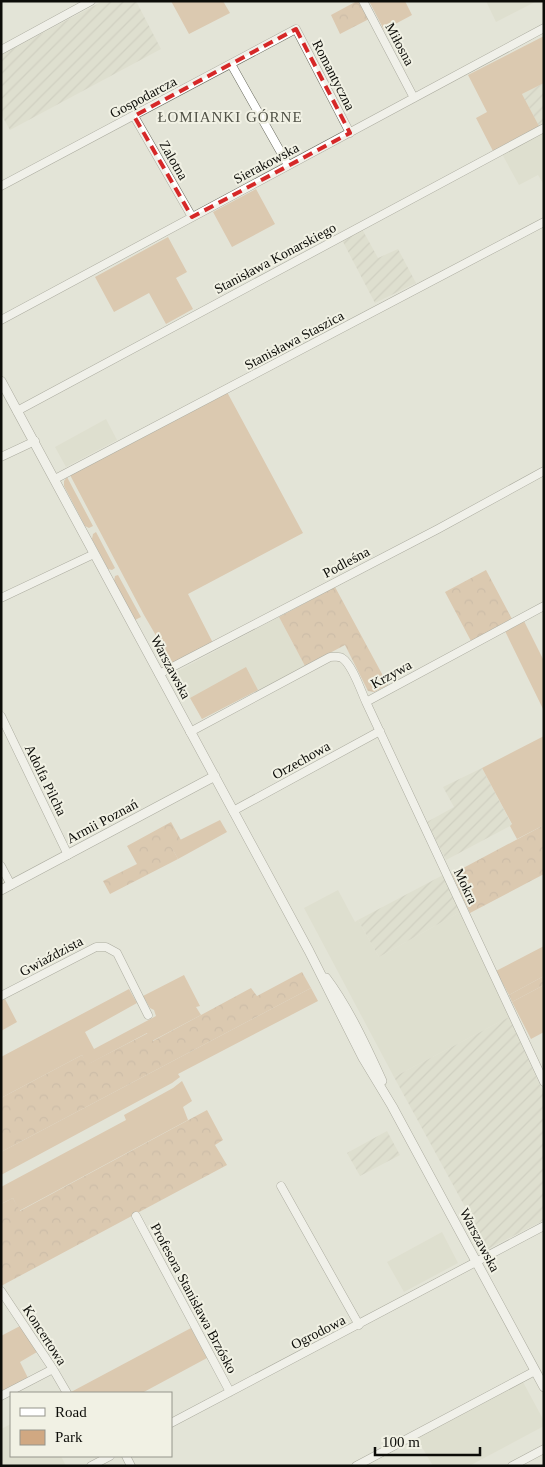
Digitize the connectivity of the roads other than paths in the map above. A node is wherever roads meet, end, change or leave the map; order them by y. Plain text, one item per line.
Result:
1 (91, 1) edge
2 (363, 1) edge
3 (544, 28) edge
4 (296, 29) joint
5 (1, 50) edge
6 (231, 64) junction
7 (414, 98) junction
8 (134, 116) junction
9 (544, 128) edge
10 (350, 132) junction
11 (288, 165) junction
12 (1, 186) edge
13 (192, 216) junction
14 (544, 222) edge
15 (1, 320) edge
16 (1, 381) edge
17 (17, 411) junction
18 (35, 441) junction
19 (1, 457) edge
20 (544, 471) edge
21 (55, 479) junction
22 (94, 554) junction
23 (1, 598) edge
24 (544, 606) edge
25 (159, 674) junction
26 (366, 702) junction
27 (1, 716) edge
28 (380, 730) junction
29 (190, 732) junction
30 (215, 776) junction
31 (233, 811) junction
32 (68, 855) junction
33 (1, 866) edge
34 (11, 885) junction
35 (1, 890) edge
36 (1, 996) edge
37 (148, 1015) dead end
38 (544, 1082) edge
39 (281, 1186) dead end
40 (136, 1216) dead end
41 (544, 1226) edge
42 (476, 1262) junction
43 (1, 1291) edge
44 (358, 1325) junction
45 (53, 1369) junction
46 (535, 1371) junction
47 (544, 1387) edge
48 (66, 1392) edge
49 (230, 1392) junction
50 (1, 1396) edge
51 (172, 1422) edge
52 (544, 1449) edge
53 (105, 1457) edge
54 (91, 1466) edge
55 (356, 1466) edge
56 (512, 1466) edge

1 - 5 street
2 - 7 street, Miłosna
3 - 7 street, Sierakowska
4 - 6 street, Gospodarcza
4 - 10 street, Romantyczna
6 - 8 street, Gospodarcza
6 - 11 street
7 - 10 street, Sierakowska
8 - 12 street, Gospodarcza
8 - 13 street, Zalotna
9 - 17 street, Stanisława Konarskiego
10 - 11 street, Sierakowska
11 - 13 street, Sierakowska
13 - 15 street, Sierakowska
14 - 21 street, Stanisława Staszica
16 - 17 street, Warszawska
17 - 18 street, Warszawska
18 - 19 street
18 - 21 street, Warszawska
20 - 25 street, Podleśna
21 - 22 street, Warszawska
22 - 23 street
22 - 25 street, Warszawska
24 - 26 street, Krzywa
25 - 29 street, Warszawska
26 - 28 street, Mokra
26 - 29 street, Krzywa
27 - 32 street, Adolfa Pilcha
28 - 31 street, Orzechowa
28 - 38 street, Mokra
29 - 30 street, Warszawska
30 - 31 street, Warszawska
30 - 32 street, Armii Poznań
31 - 42 street, Warszawska
32 - 34 street, Armii Poznań
33 - 34 street
34 - 35 street, Armii Poznań
36 - 37 street, Gwiaździsta
39 - 44 street
40 - 49 street, Profesora Stanisława Brzósko
41 - 42 street
42 - 44 street, Ogrodowa
42 - 46 street, Warszawska
43 - 45 street, Koncertowa
44 - 49 street, Ogrodowa
45 - 48 street, Koncertowa
45 - 50 street
46 - 47 street, Warszawska
46 - 55 street
49 - 51 street, Ogrodowa
52 - 56 street
53 - 54 street

